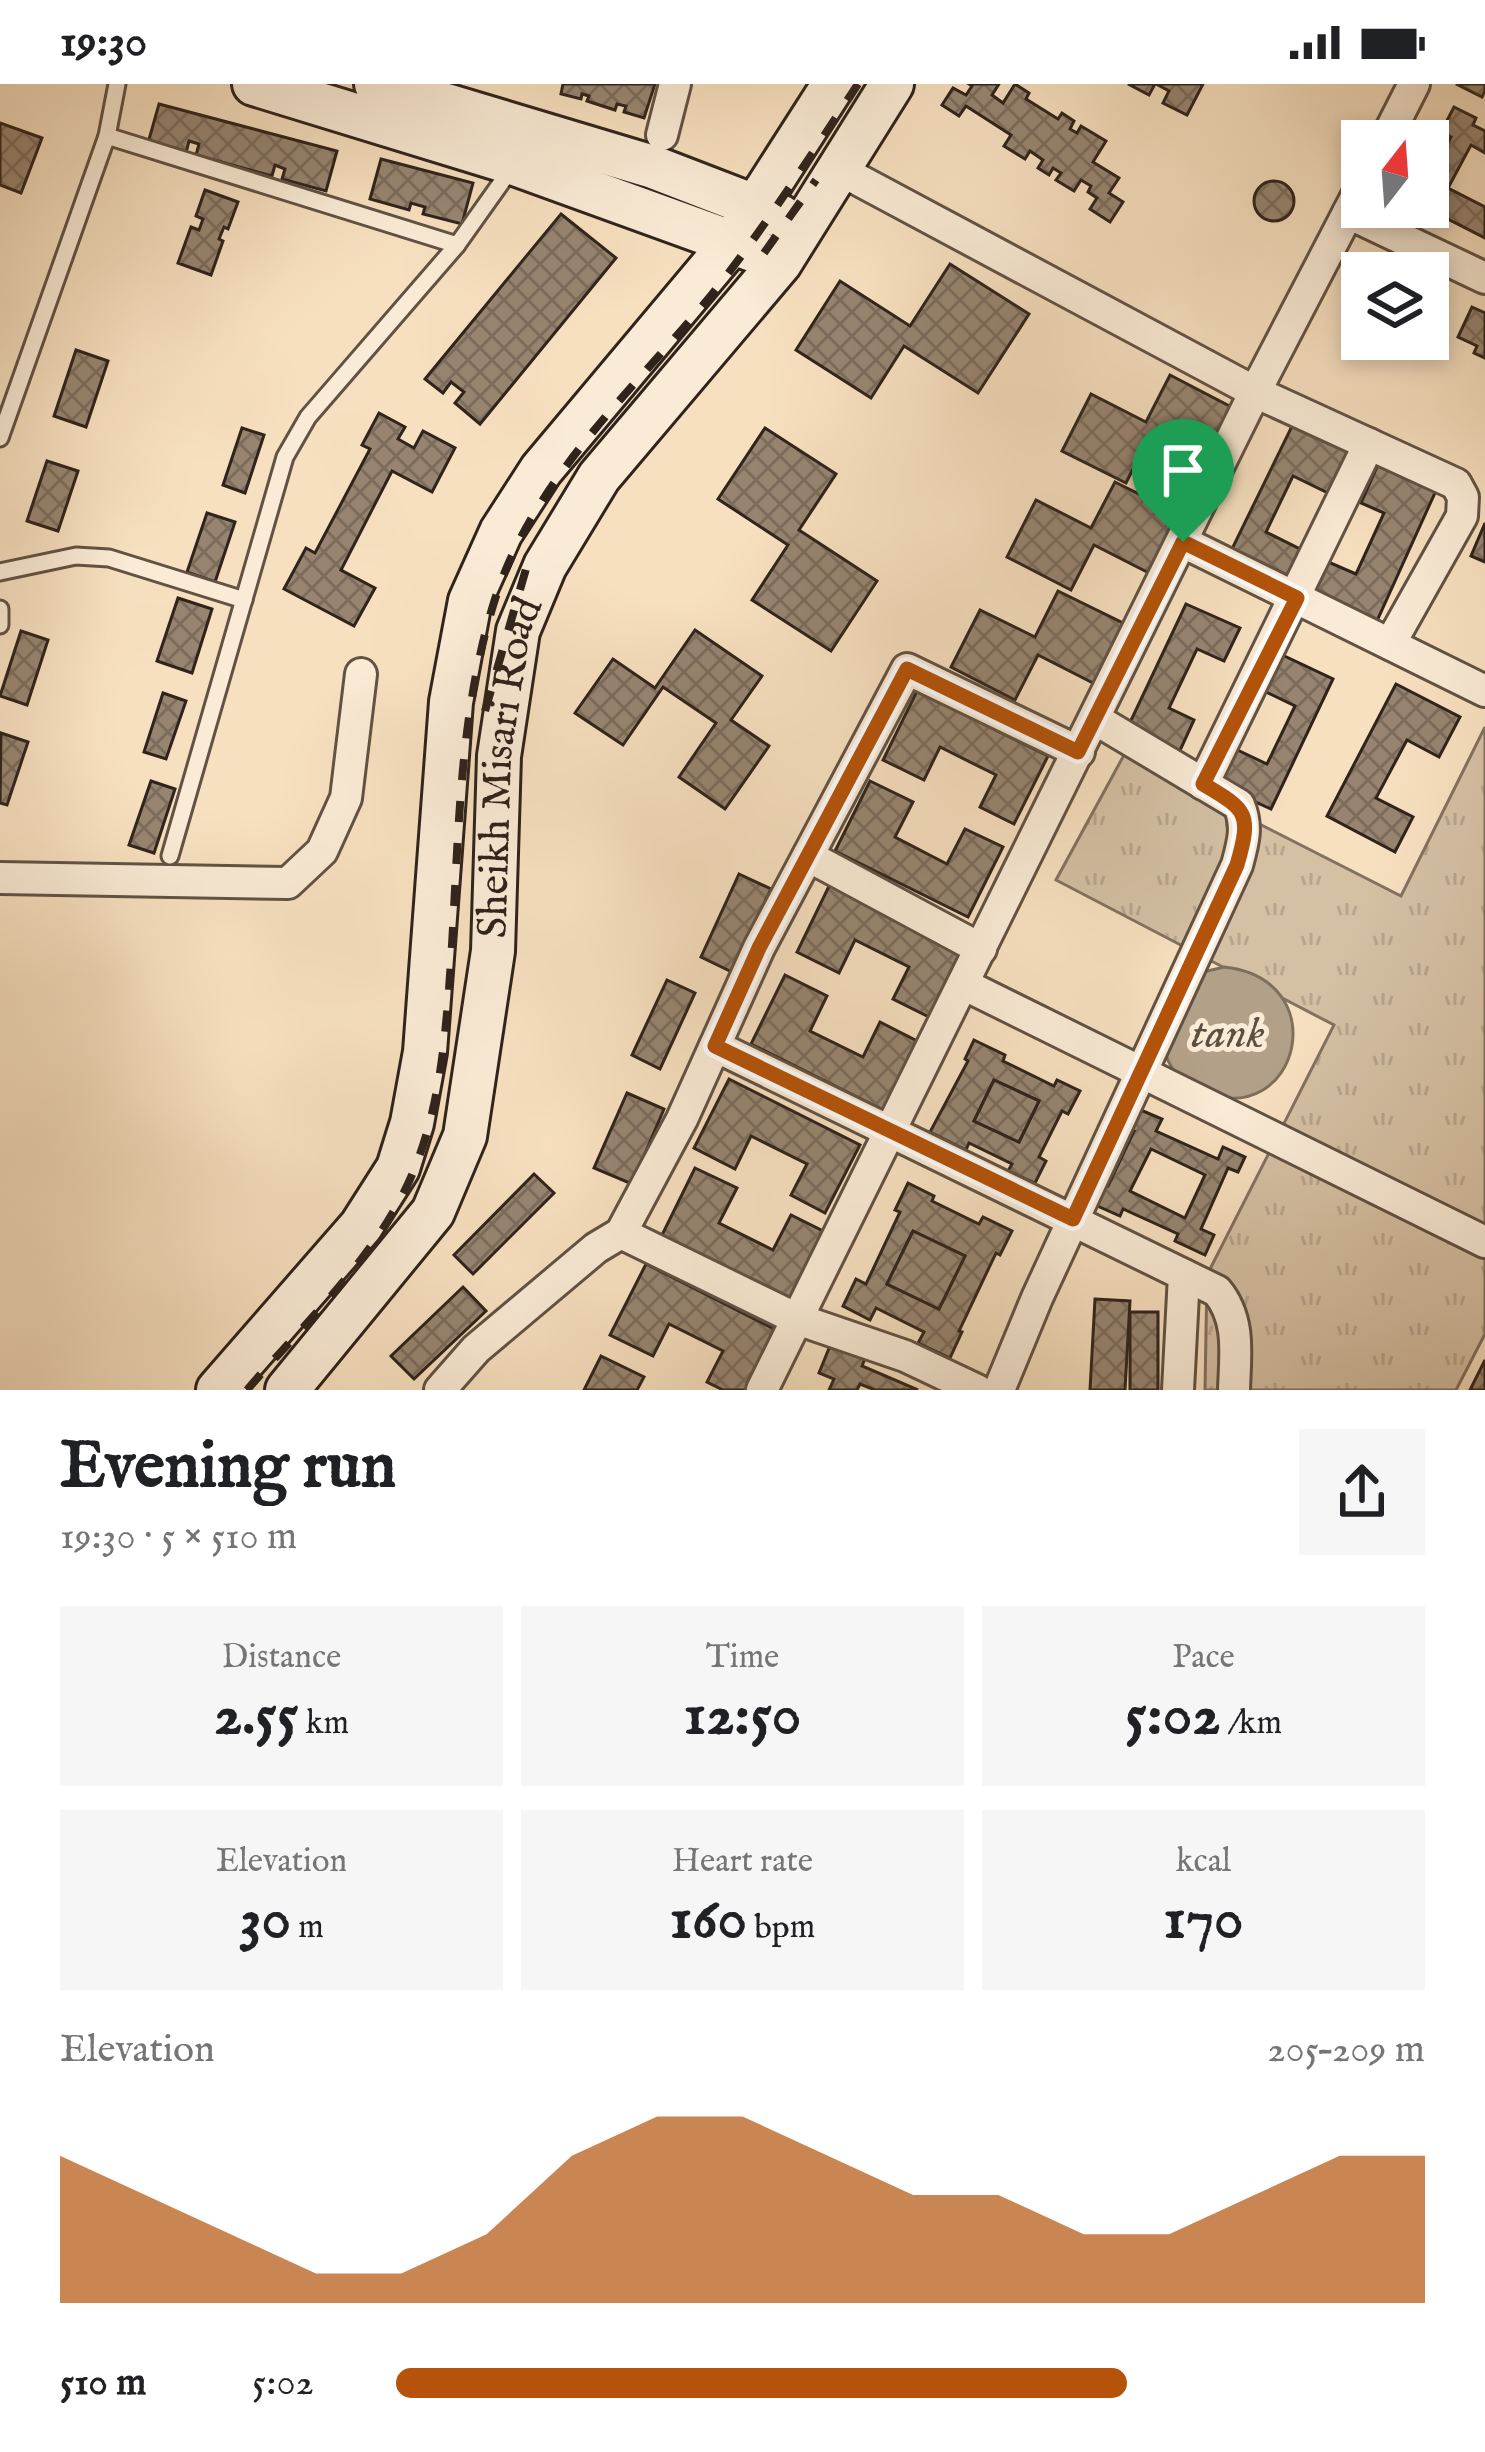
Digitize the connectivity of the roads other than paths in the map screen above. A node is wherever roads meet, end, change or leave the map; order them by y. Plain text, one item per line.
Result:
1 (117, 84) edge
2 (254, 84) edge
3 (675, 84) edge
4 (834, 84) edge
5 (892, 84) edge
6 (1414, 84) edge
7 (361, 93) edge
8 (1396, 120) edge
9 (662, 135) dead end
10 (107, 136) junction
11 (515, 164) junction
12 (840, 170) junction
13 (755, 203) junction
14 (803, 227) junction
15 (1341, 227) edge
16 (1402, 228) edge
17 (734, 240) junction
18 (457, 244) junction
19 (780, 263) junction
20 (1485, 278) edge
21 (1255, 392) junction
22 (0, 438) edge
23 (1369, 444) junction
24 (1183, 542) junction
25 (0, 572) edge
26 (1297, 598) junction
27 (244, 599) junction
28 (0, 608) edge
29 (0, 625) edge
30 (1390, 644) junction
31 (361, 674) dead end
32 (1485, 691) edge
33 (1095, 718) junction
34 (1078, 752) junction
35 (1203, 784) junction
36 (170, 856) dead end
37 (808, 856) junction
38 (0, 878) edge
39 (981, 949) junction
40 (963, 984) junction
41 (715, 1046) junction
42 (1141, 1072) junction
43 (890, 1132) junction
44 (1073, 1219) junction
45 (621, 1233) junction
46 (1485, 1242) edge
47 (1184, 1275) junction
48 (797, 1319) junction
49 (218, 1390) edge
50 (287, 1390) edge
51 (440, 1390) edge
52 (762, 1390) edge
53 (977, 1390) edge
54 (999, 1390) edge
55 (1178, 1390) edge
56 (1234, 1390) edge

1 - 10 lane
2 - 7 main road
3 - 9 street
4 - 13 main road
5 - 12 main road, Sheikh Misari Road
6 - 8 street
7 - 11 main road
7 - 13 main road
10 - 18 lane
10 - 22 lane
11 - 17 main road
11 - 18 lane
12 - 14 main road, Sheikh Misari Road
12 - 21 street
13 - 14 main road
13 - 17 main road
14 - 19 main road, Sheikh Misari Road
15 - 21 street
16 - 20 street
17 - 19 main road
17 - 49 main road
18 - 27 lane
19 - 50 main road, Sheikh Misari Road
21 - 23 street
21 - 24 street
23 - 26 street
23 - 30 street
24 - 26 street
24 - 33 street
25 - 27 lane
26 - 30 street
26 - 35 street
27 - 36 lane
28 - 29 lane
30 - 32 street
31 - 38 street
33 - 34 street
33 - 35 street
34 - 37 street
34 - 39 street
35 - 42 street
37 - 39 street
37 - 41 street
39 - 40 street
40 - 42 street
40 - 43 street
41 - 43 street
41 - 45 street
42 - 44 street
42 - 46 street
43 - 44 street
43 - 48 street
44 - 47 street
44 - 54 street
45 - 48 street
45 - 51 street
47 - 55 street
47 - 56 street
48 - 52 street
48 - 53 street

